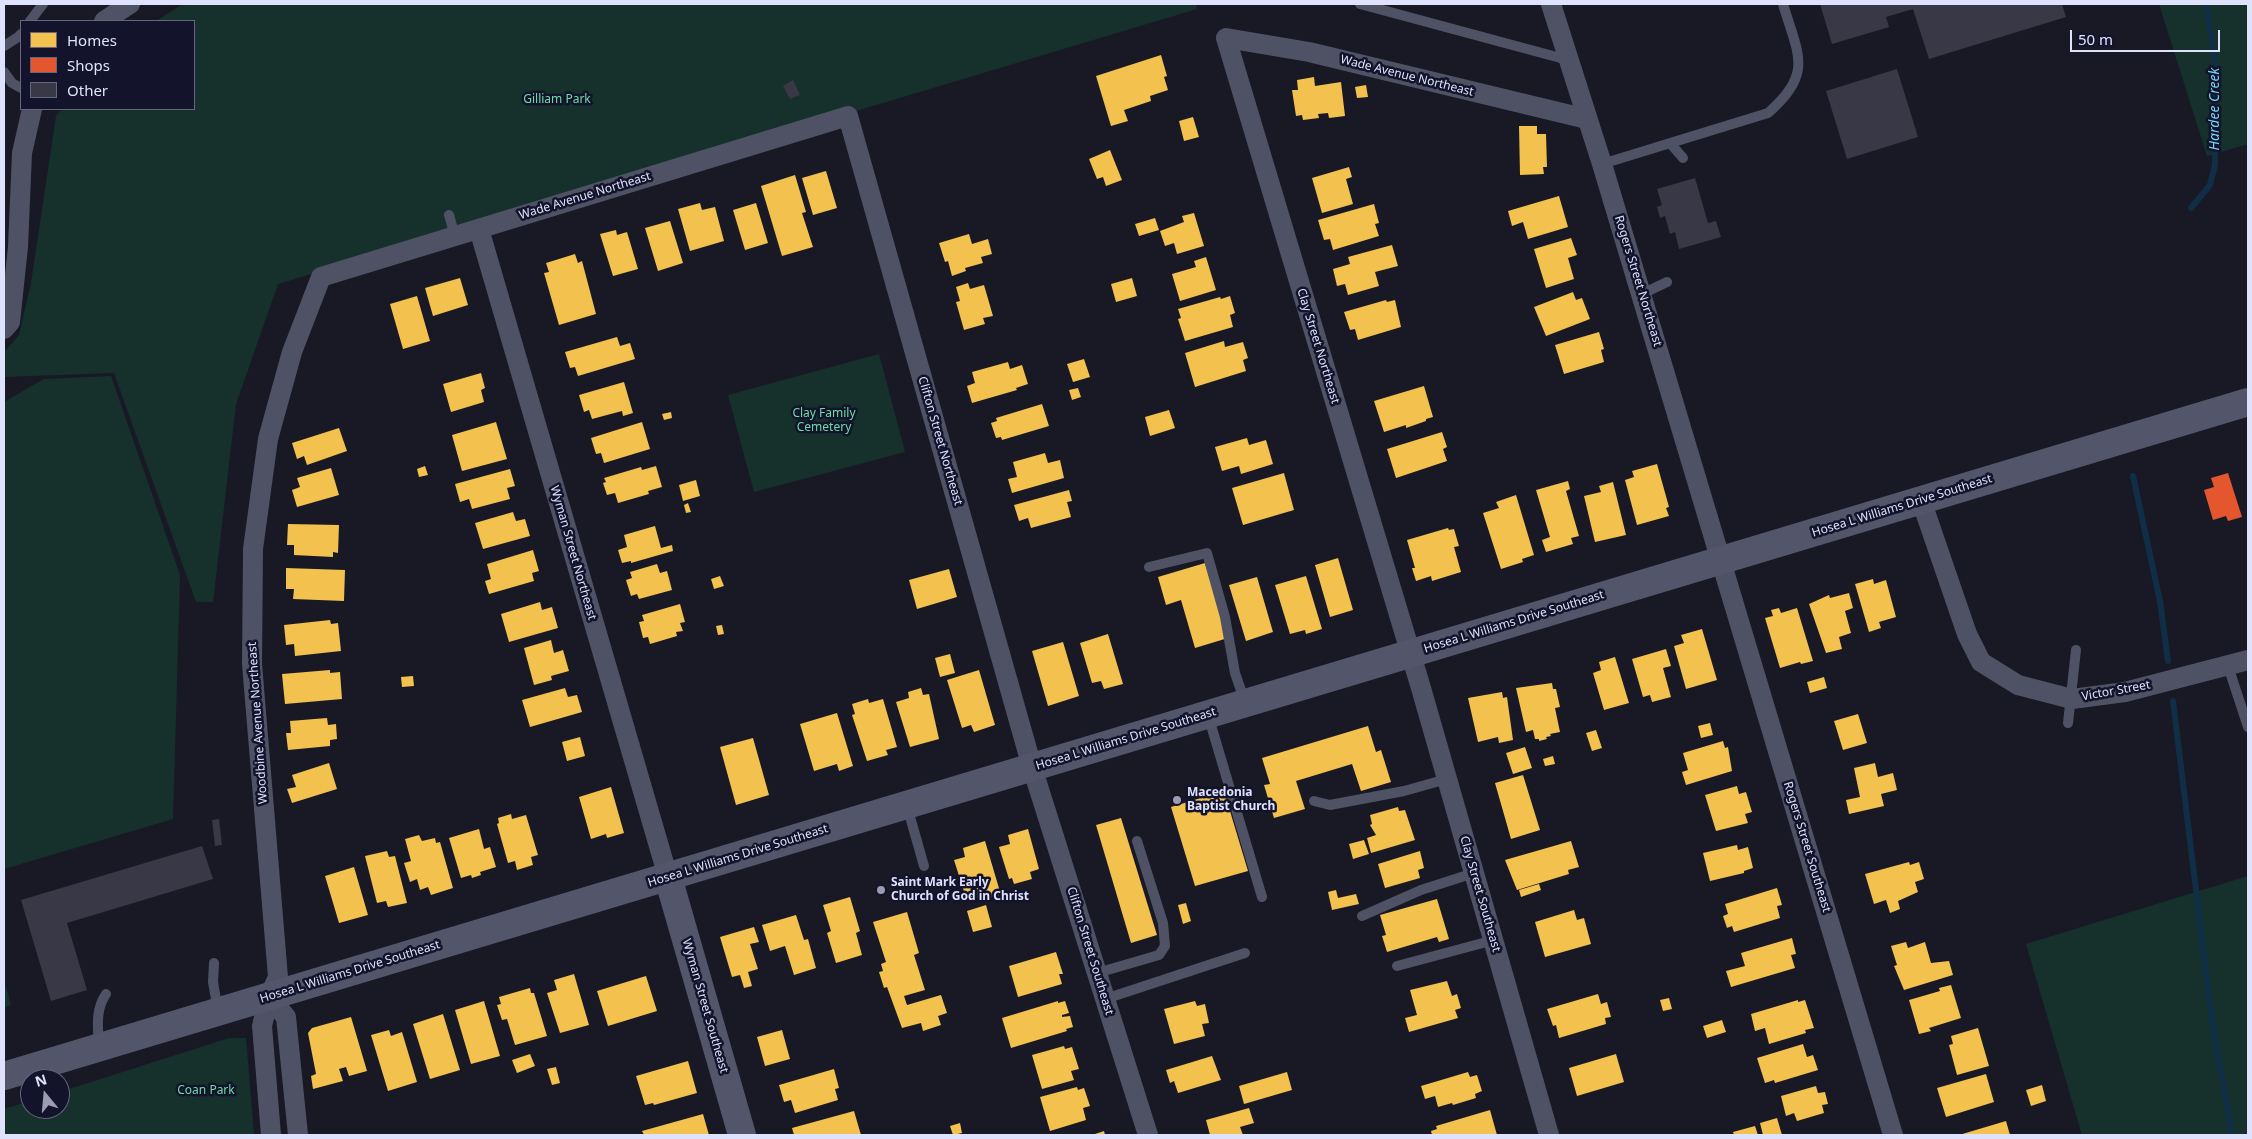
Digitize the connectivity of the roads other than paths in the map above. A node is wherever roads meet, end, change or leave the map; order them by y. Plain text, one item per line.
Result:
1 (43, 4) edge
2 (1360, 4) edge
3 (1551, 4) edge
4 (1783, 4) edge
5 (123, 6) edge
6 (31, 20) edge
7 (105, 20) edge
8 (20, 35) edge
9 (1226, 38) joint
10 (4, 46) edge
11 (1568, 60) junction
12 (4, 72) edge
13 (20, 87) edge
14 (32, 110) edge
15 (848, 116) joint
16 (1587, 119) junction
17 (1670, 143) junction
18 (1683, 158) dead end
19 (1602, 164) junction
20 (449, 215) dead end
21 (479, 229) junction
22 (455, 236) junction
23 (321, 277) joint
24 (1666, 282) dead end
25 (1642, 294) junction
26 (7, 325) edge
27 (2248, 402) edge
28 (1921, 500) junction
29 (1722, 560) junction
30 (1149, 567) dead end
31 (2076, 650) dead end
32 (1410, 654) junction
33 (2248, 660) edge
34 (2228, 666) junction
35 (2072, 698) junction
36 (1245, 703) junction
37 (1207, 714) junction
38 (2068, 723) dead end
39 (2248, 727) edge
40 (1032, 767) junction
41 (1447, 779) junction
42 (1314, 800) dead end
43 (906, 805) junction
44 (1137, 841) dead end
45 (924, 866) dead end
46 (1474, 873) junction
47 (668, 877) junction
48 (1262, 897) dead end
49 (1362, 916) dead end
50 (1494, 940) junction
51 (1245, 953) dead end
52 (214, 963) dead end
53 (1397, 966) dead end
54 (1097, 973) junction
55 (106, 994) dead end
56 (269, 997) junction
57 (1105, 998) junction
58 (218, 1012) junction
59 (100, 1048) junction
60 (4, 1076) edge
61 (271, 1135) edge
62 (298, 1135) edge
63 (742, 1135) edge
64 (1148, 1135) edge
65 (1549, 1135) edge
66 (1893, 1135) edge

1 - 6 lane
2 - 11 lane
3 - 11 street, Rogers Street Northeast
4 - 17 lane
5 - 7 street
8 - 10 lane
9 - 16 street, Wade Avenue Northeast
9 - 32 street, Clay Street Northeast
11 - 16 street, Rogers Street Northeast
12 - 13 lane
14 - 26 street
15 - 21 street, Wade Avenue Northeast
15 - 40 street, Clifton Street Northeast
16 - 19 street, Rogers Street Northeast
17 - 18 lane
17 - 19 lane
19 - 25 street, Rogers Street Northeast
20 - 22 lane
21 - 22 street, Wade Avenue Northeast
21 - 47 street, Wyman Street Northeast
22 - 23 street, Wade Avenue Northeast
23 - 56 street, Woodbine Avenue Northeast
24 - 25 lane
25 - 29 street, Rogers Street Northeast
27 - 28 street, Hosea L Williams Drive Southeast
28 - 29 street, Hosea L Williams Drive Southeast
28 - 35 street, Victor Street
29 - 32 street, Hosea L Williams Drive Southeast
29 - 66 street, Rogers Street Southeast
30 - 36 lane
31 - 35 lane
32 - 36 street, Hosea L Williams Drive Southeast
32 - 41 street, Clay Street Southeast
33 - 34 street, Victor Street
34 - 35 street, Victor Street
34 - 39 lane
35 - 38 lane
36 - 37 street, Hosea L Williams Drive Southeast
37 - 40 street, Hosea L Williams Drive Southeast
37 - 48 lane
40 - 43 street, Hosea L Williams Drive Southeast
40 - 54 street, Clifton Street Southeast
41 - 42 lane
41 - 46 street, Clay Street Southeast
43 - 45 lane
43 - 47 street, Hosea L Williams Drive Southeast
44 - 54 lane
46 - 49 lane
46 - 50 street, Clay Street Southeast
47 - 56 street, Hosea L Williams Drive Southeast
47 - 63 street, Wyman Street Southeast
50 - 53 lane
50 - 65 street, Clay Street Southeast
51 - 57 lane
52 - 58 lane
54 - 57 street, Clifton Street Southeast
55 - 59 lane
56 - 58 street, Hosea L Williams Drive Southeast
56 - 61 street, Woodbine Avenue Northeast
56 - 62 street
57 - 64 street, Clifton Street Southeast
58 - 59 street, Hosea L Williams Drive Southeast
59 - 60 street, Hosea L Williams Drive Southeast

